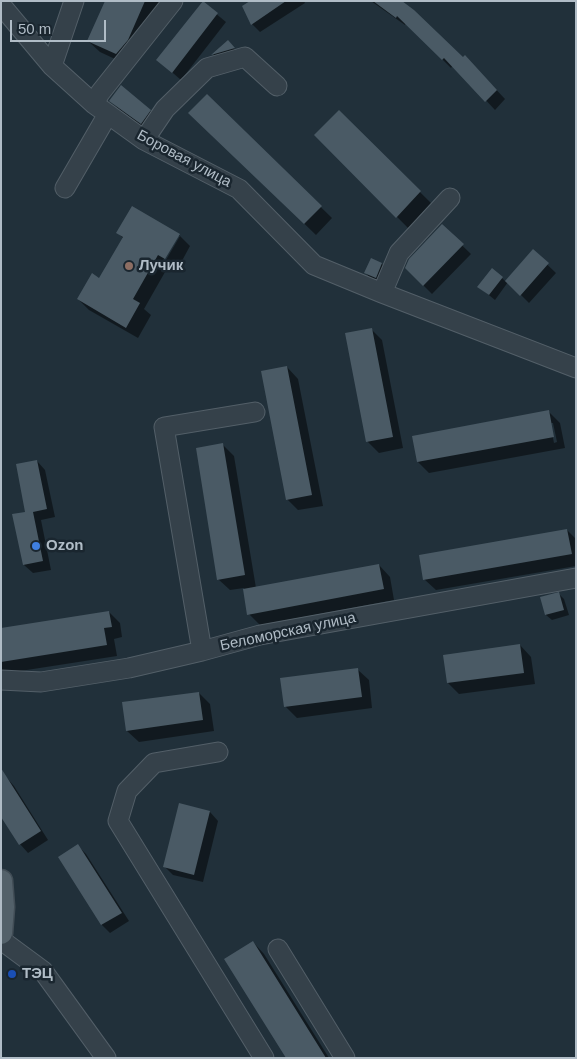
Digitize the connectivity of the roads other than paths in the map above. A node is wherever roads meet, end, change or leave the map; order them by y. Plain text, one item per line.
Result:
1 (74, 1) edge
2 (173, 1) edge
3 (1, 6) edge
4 (52, 66) junction
5 (277, 86) dead end
6 (101, 109) junction
7 (144, 140) junction
8 (65, 188) dead end
9 (450, 198) dead end
10 (382, 293) junction
11 (576, 368) edge
12 (255, 412) dead end
13 (576, 578) edge
14 (202, 651) junction
15 (1, 680) edge
16 (218, 752) dead end
17 (1, 881) edge
18 (1, 933) edge
19 (1, 940) edge
20 (278, 949) dead end
21 (106, 1058) edge
22 (264, 1058) edge
23 (345, 1058) edge

1 - 4 street
2 - 6 street
3 - 4 street, Боровая улица
4 - 6 street, Боровая улица
5 - 7 street
6 - 7 street, Боровая улица
6 - 8 street
7 - 10 street, Боровая улица
9 - 10 street
10 - 11 street, Боровая улица
12 - 14 street
13 - 14 street, Беломорская улица
14 - 15 street, Беломорская улица
16 - 22 street
17 - 18 main road
19 - 21 street
20 - 23 street

